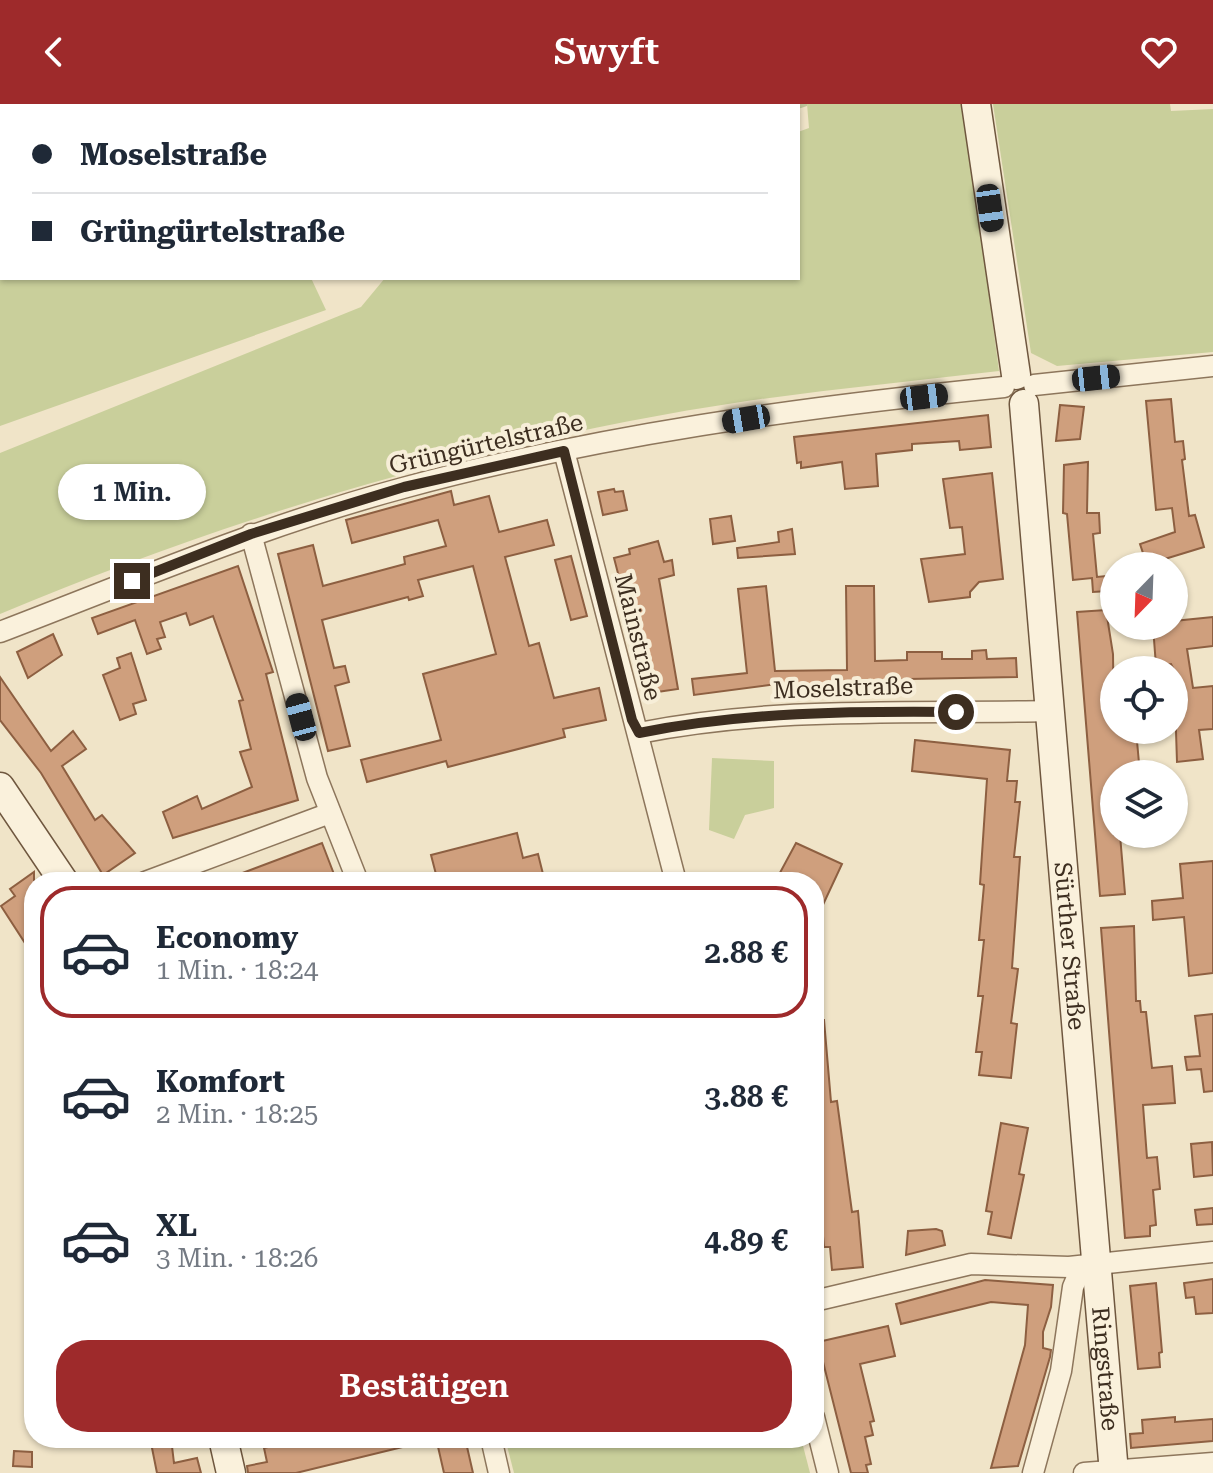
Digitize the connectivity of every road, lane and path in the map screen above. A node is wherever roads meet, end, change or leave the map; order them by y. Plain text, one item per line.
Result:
1 (976, 104) edge
2 (1213, 366) edge
3 (1019, 388) junction
4 (564, 451) junction
5 (251, 534) junction
6 (0, 632) edge
7 (1049, 711) junction
8 (639, 733) junction
9 (0, 787) edge
10 (330, 813) junction
11 (57, 872) edge
12 (172, 872) edge
13 (354, 872) edge
14 (674, 872) edge
15 (1213, 1252) edge
16 (1095, 1264) junction
17 (824, 1299) edge
18 (225, 1448) edge
19 (493, 1448) edge
20 (822, 1448) edge
21 (1213, 1463) edge
22 (1114, 1472) edge
23 (231, 1473) edge
24 (499, 1473) edge
25 (828, 1473) edge
26 (1033, 1473) edge
27 (1084, 1473) edge

1 - 3 street, Sürther Straße
2 - 3 street, Grüngürtelstraße
3 - 4 street, Grüngürtelstraße
3 - 7 street, Sürther Straße
4 - 5 street, Grüngürtelstraße
4 - 8 street, Mainstraße
5 - 6 street, Grüngürtelstraße
5 - 10 street
7 - 8 street, Moselstraße
7 - 16 street, Sürther Straße
8 - 14 street, Mainstraße
9 - 11 street
10 - 12 street
10 - 13 street
15 - 16 street
16 - 17 street
16 - 22 street, Ringstraße
16 - 26 street
18 - 23 street
19 - 24 street
20 - 25 street
21 - 22 street
22 - 27 street

